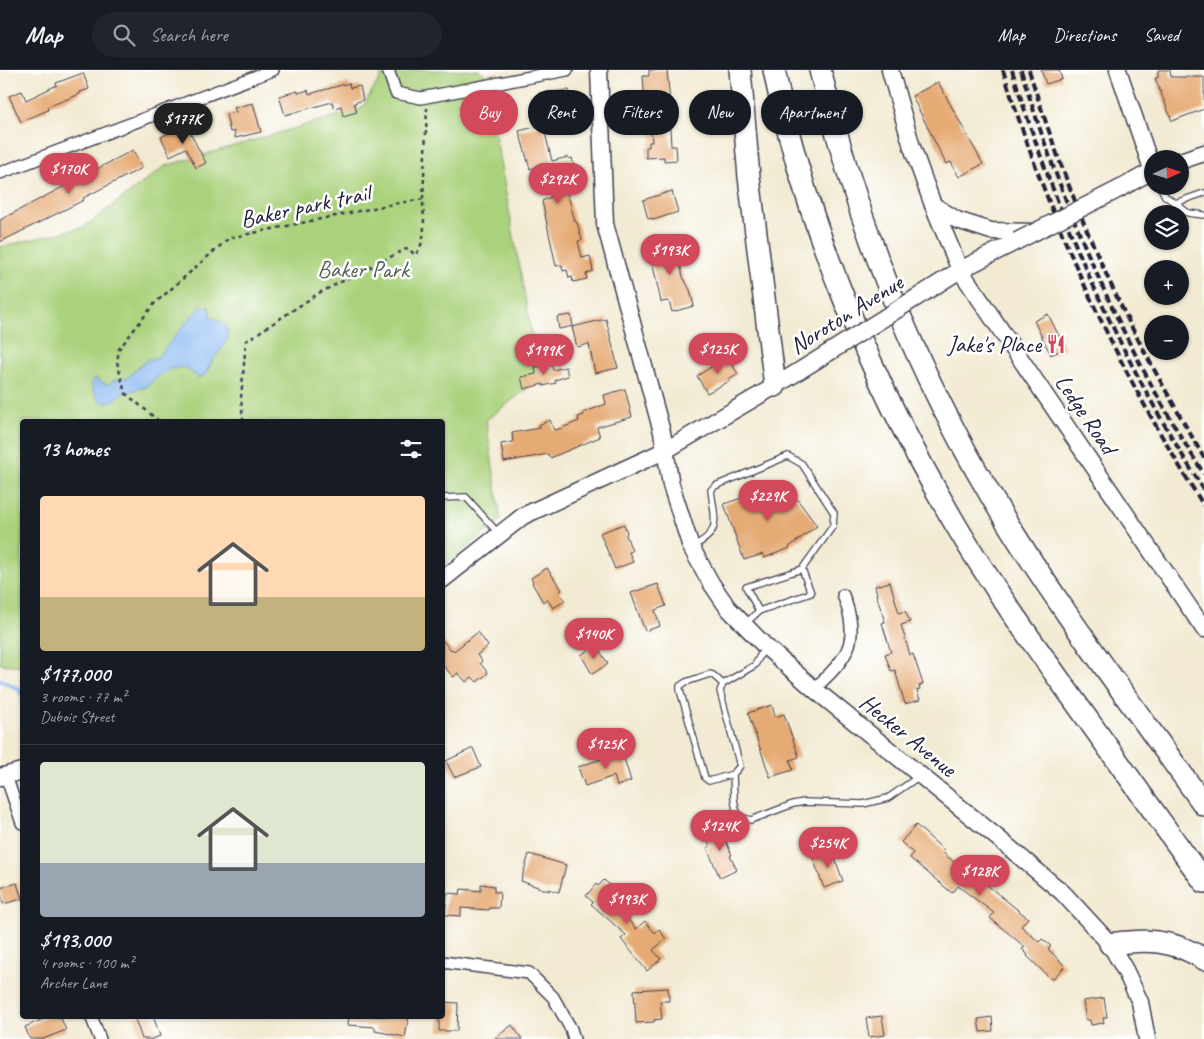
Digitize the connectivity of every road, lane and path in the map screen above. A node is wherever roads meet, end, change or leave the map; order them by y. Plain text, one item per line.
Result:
1 (272, 70) edge
2 (388, 70) edge
3 (567, 70) edge
4 (599, 70) edge
5 (740, 70) edge
6 (774, 70) edge
7 (820, 70) edge
8 (1118, 70) edge
9 (889, 72) edge
10 (427, 97) junction
11 (1145, 150) edge
12 (1204, 153) edge
13 (1189, 158) edge
14 (0, 173) edge
15 (1144, 175) edge
16 (1204, 193) edge
17 (1164, 195) edge
18 (423, 199) junction
19 (1175, 204) junction
20 (933, 206) junction
21 (1204, 215) edge
22 (1035, 232) junction
23 (960, 270) junction
24 (775, 386) junction
25 (157, 419) edge
26 (243, 419) edge
27 (666, 450) junction
28 (445, 498) edge
29 (499, 535) junction
30 (691, 547) junction
31 (802, 568) junction
32 (445, 578) edge
33 (843, 595) dead end
34 (759, 611) junction
35 (745, 624) junction
36 (1204, 629) edge
37 (765, 646) junction
38 (723, 684) junction
39 (814, 689) junction
40 (20, 772) edge
41 (733, 774) junction
42 (921, 775) junction
43 (3, 776) edge
44 (1204, 805) edge
45 (20, 818) edge
46 (1204, 882) edge
47 (1110, 944) junction
48 (1204, 958) edge
49 (445, 962) edge
50 (93, 1019) edge
51 (100, 1039) edge
52 (574, 1039) edge
53 (1147, 1039) edge

1 - 14 street
2 - 10 street
3 - 10 street
4 - 27 main road, Hecker Avenue
5 - 24 highway
6 - 46 highway
7 - 44 highway
8 - 11 main road
9 - 20 main road, Ledge Road
10 - 18 path
12 - 13 main road
15 - 22 main road, Noroton Avenue, bridge
16 - 19 lane
17 - 19 lane
18 - 25 path, Baker park trail
18 - 26 path
19 - 21 lane
20 - 22 main road
20 - 23 main road, Ledge Road
22 - 23 main road, Noroton Avenue, bridge
23 - 24 main road, Noroton Avenue, bridge
23 - 36 main road, Ledge Road
24 - 27 main road, Noroton Avenue
27 - 29 main road, Noroton Avenue
27 - 30 main road, Hecker Avenue
28 - 29 lane
29 - 32 main road, Noroton Avenue
30 - 31 lane
30 - 35 main road, Hecker Avenue
31 - 34 lane
31 - 34 lane
33 - 39 street
34 - 35 lane
35 - 37 main road, Hecker Avenue
37 - 38 lane
37 - 39 main road, Hecker Avenue
38 - 41 lane
38 - 41 lane
39 - 42 main road, Hecker Avenue
40 - 43 main road
41 - 42 lane
42 - 47 main road, Hecker Avenue
43 - 45 street
47 - 48 highway
47 - 53 main road, Hecker Avenue
49 - 52 street
50 - 51 street

